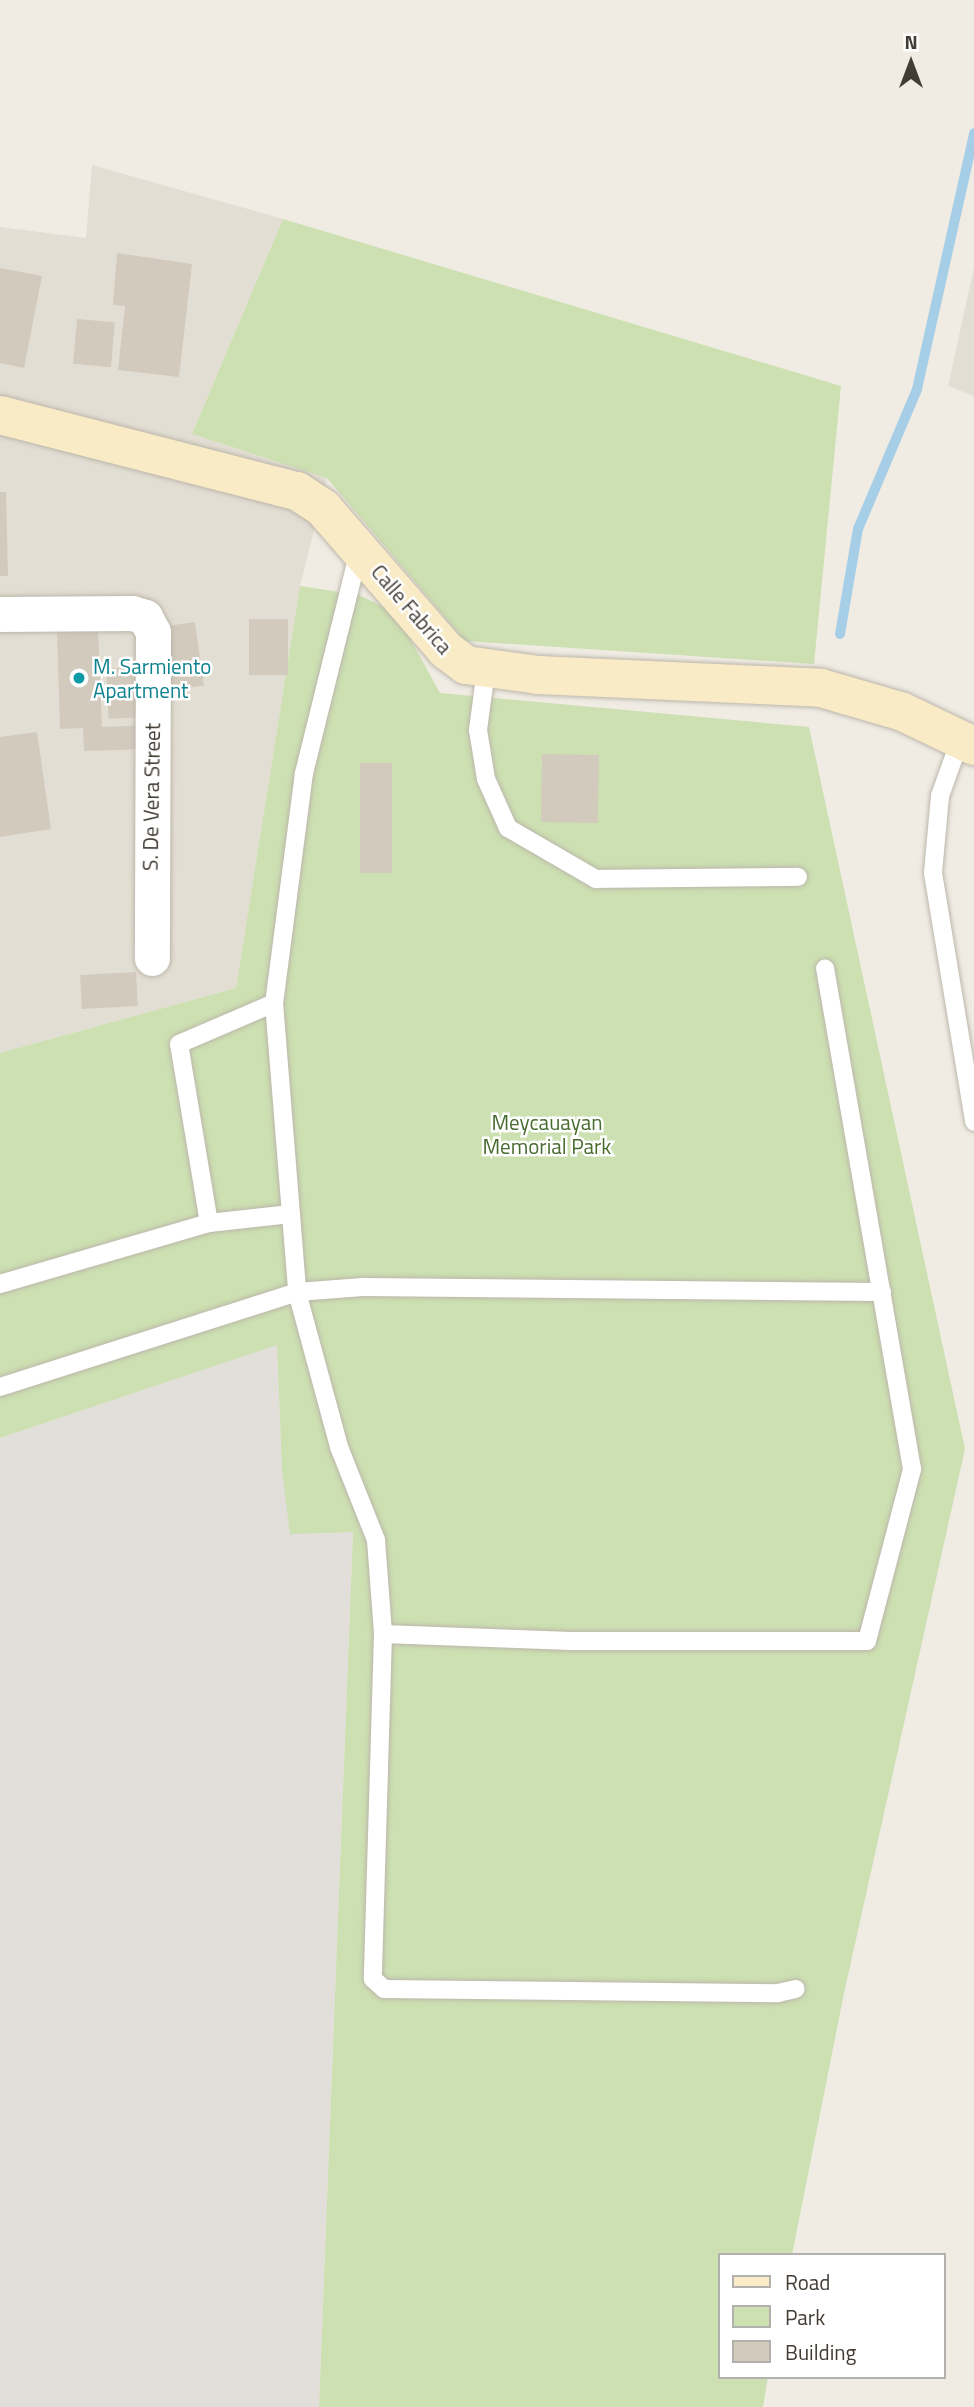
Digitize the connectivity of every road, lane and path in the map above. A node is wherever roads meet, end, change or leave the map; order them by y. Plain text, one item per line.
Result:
1 (0, 415) edge
2 (360, 548) junction
3 (0, 614) edge
4 (485, 670) junction
5 (967, 743) edge
6 (798, 877) dead end
7 (152, 958) dead end
8 (825, 968) dead end
9 (274, 1003) junction
10 (974, 1122) edge
11 (291, 1214) junction
12 (209, 1223) junction
13 (0, 1284) edge
14 (297, 1292) junction
15 (883, 1292) junction
16 (0, 1387) edge
17 (383, 1634) junction
18 (796, 1989) dead end

1 - 2 street, Calle Fabrica
2 - 4 street, Calle Fabrica
2 - 9 lane
3 - 7 street, S. De Vera Street
4 - 5 street, Calle Fabrica
4 - 6 lane
5 - 10 lane
8 - 15 lane
9 - 11 lane
9 - 12 lane
11 - 12 lane
11 - 14 lane
12 - 13 lane
14 - 15 lane
14 - 16 lane
14 - 17 lane
15 - 17 lane
17 - 18 lane

